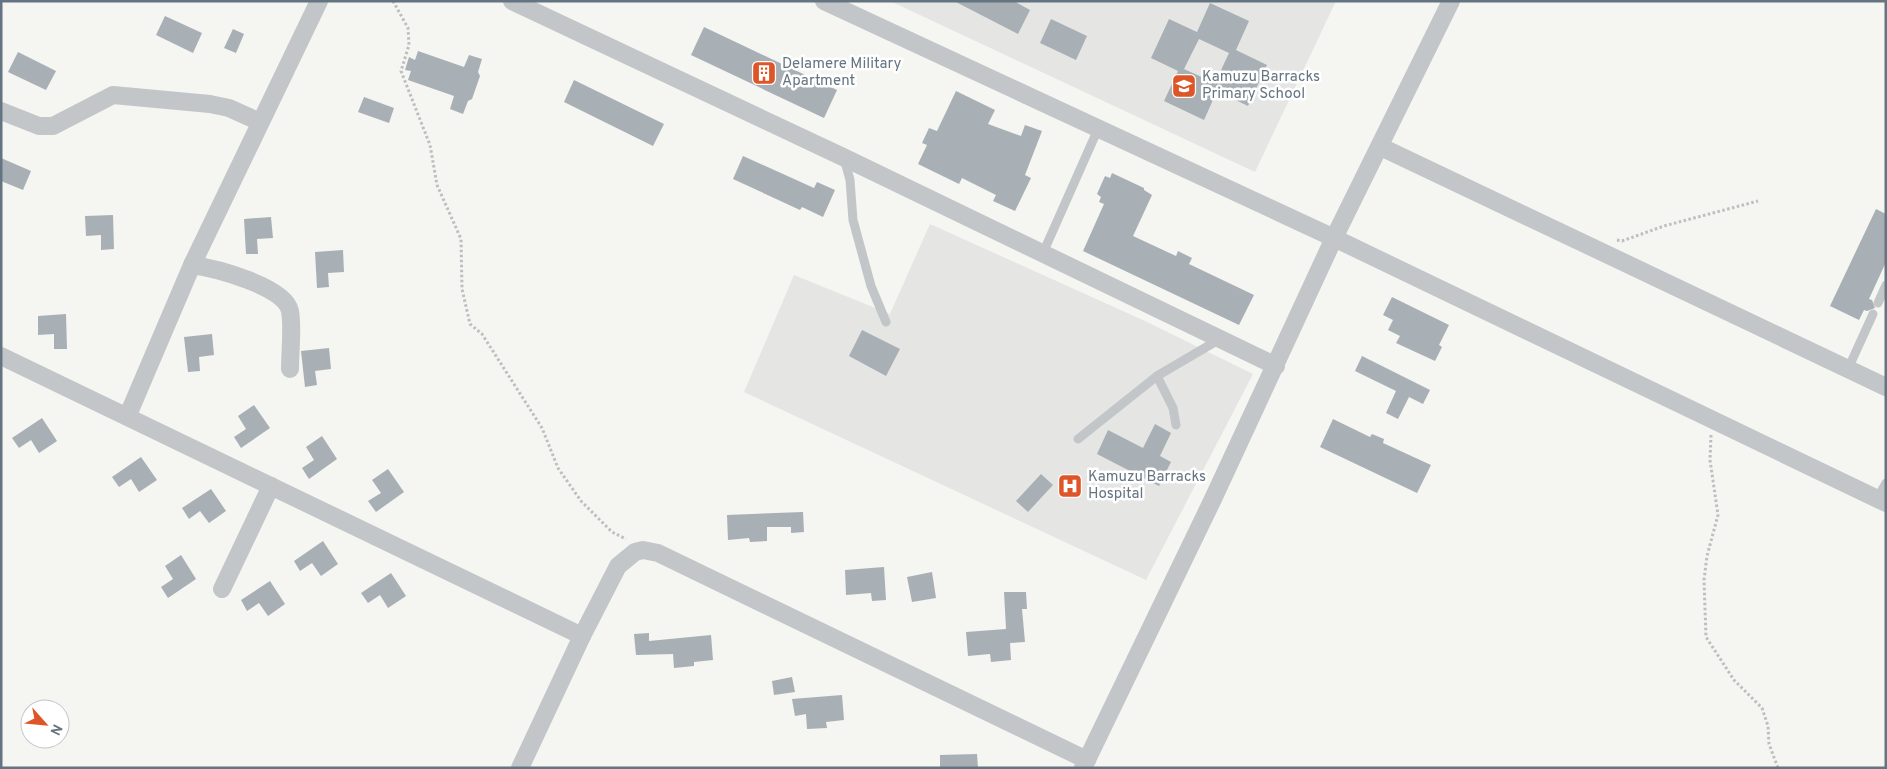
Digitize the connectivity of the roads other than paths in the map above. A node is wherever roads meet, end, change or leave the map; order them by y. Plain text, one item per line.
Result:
1 (320, 1) edge
2 (512, 1) edge
3 (824, 1) edge
4 (1452, 1) edge
5 (1, 111) edge
6 (260, 122) junction
7 (1098, 129) junction
8 (1381, 147) junction
9 (843, 157) junction
10 (1334, 238) junction
11 (1043, 253) junction
12 (192, 265) junction
13 (1886, 285) edge
14 (1878, 303) dead end
15 (1873, 314) dead end
16 (886, 322) dead end
17 (1220, 339) junction
18 (1, 356) edge
19 (1276, 366) junction
20 (290, 369) dead end
21 (1848, 369) junction
22 (1157, 376) junction
23 (1886, 386) edge
24 (128, 415) junction
25 (1176, 424) dead end
26 (1078, 439) dead end
27 (1886, 483) edge
28 (271, 486) junction
29 (1881, 501) edge
30 (222, 589) dead end
31 (582, 636) junction
32 (1085, 764) edge
33 (520, 768) edge

1 - 6 street
2 - 9 street
3 - 7 street
4 - 8 street
5 - 6 street
6 - 12 street
7 - 10 street
7 - 11 lane
8 - 10 street
8 - 21 street
9 - 11 street
9 - 16 lane
10 - 19 street
10 - 29 street
11 - 17 street
12 - 20 street
12 - 24 street
13 - 14 lane
15 - 21 lane
17 - 19 street
17 - 22 lane
18 - 24 street
19 - 32 street
21 - 23 street
22 - 25 lane
22 - 26 lane
24 - 28 street
27 - 29 lane
28 - 30 street
28 - 31 street
31 - 32 street
31 - 33 street

